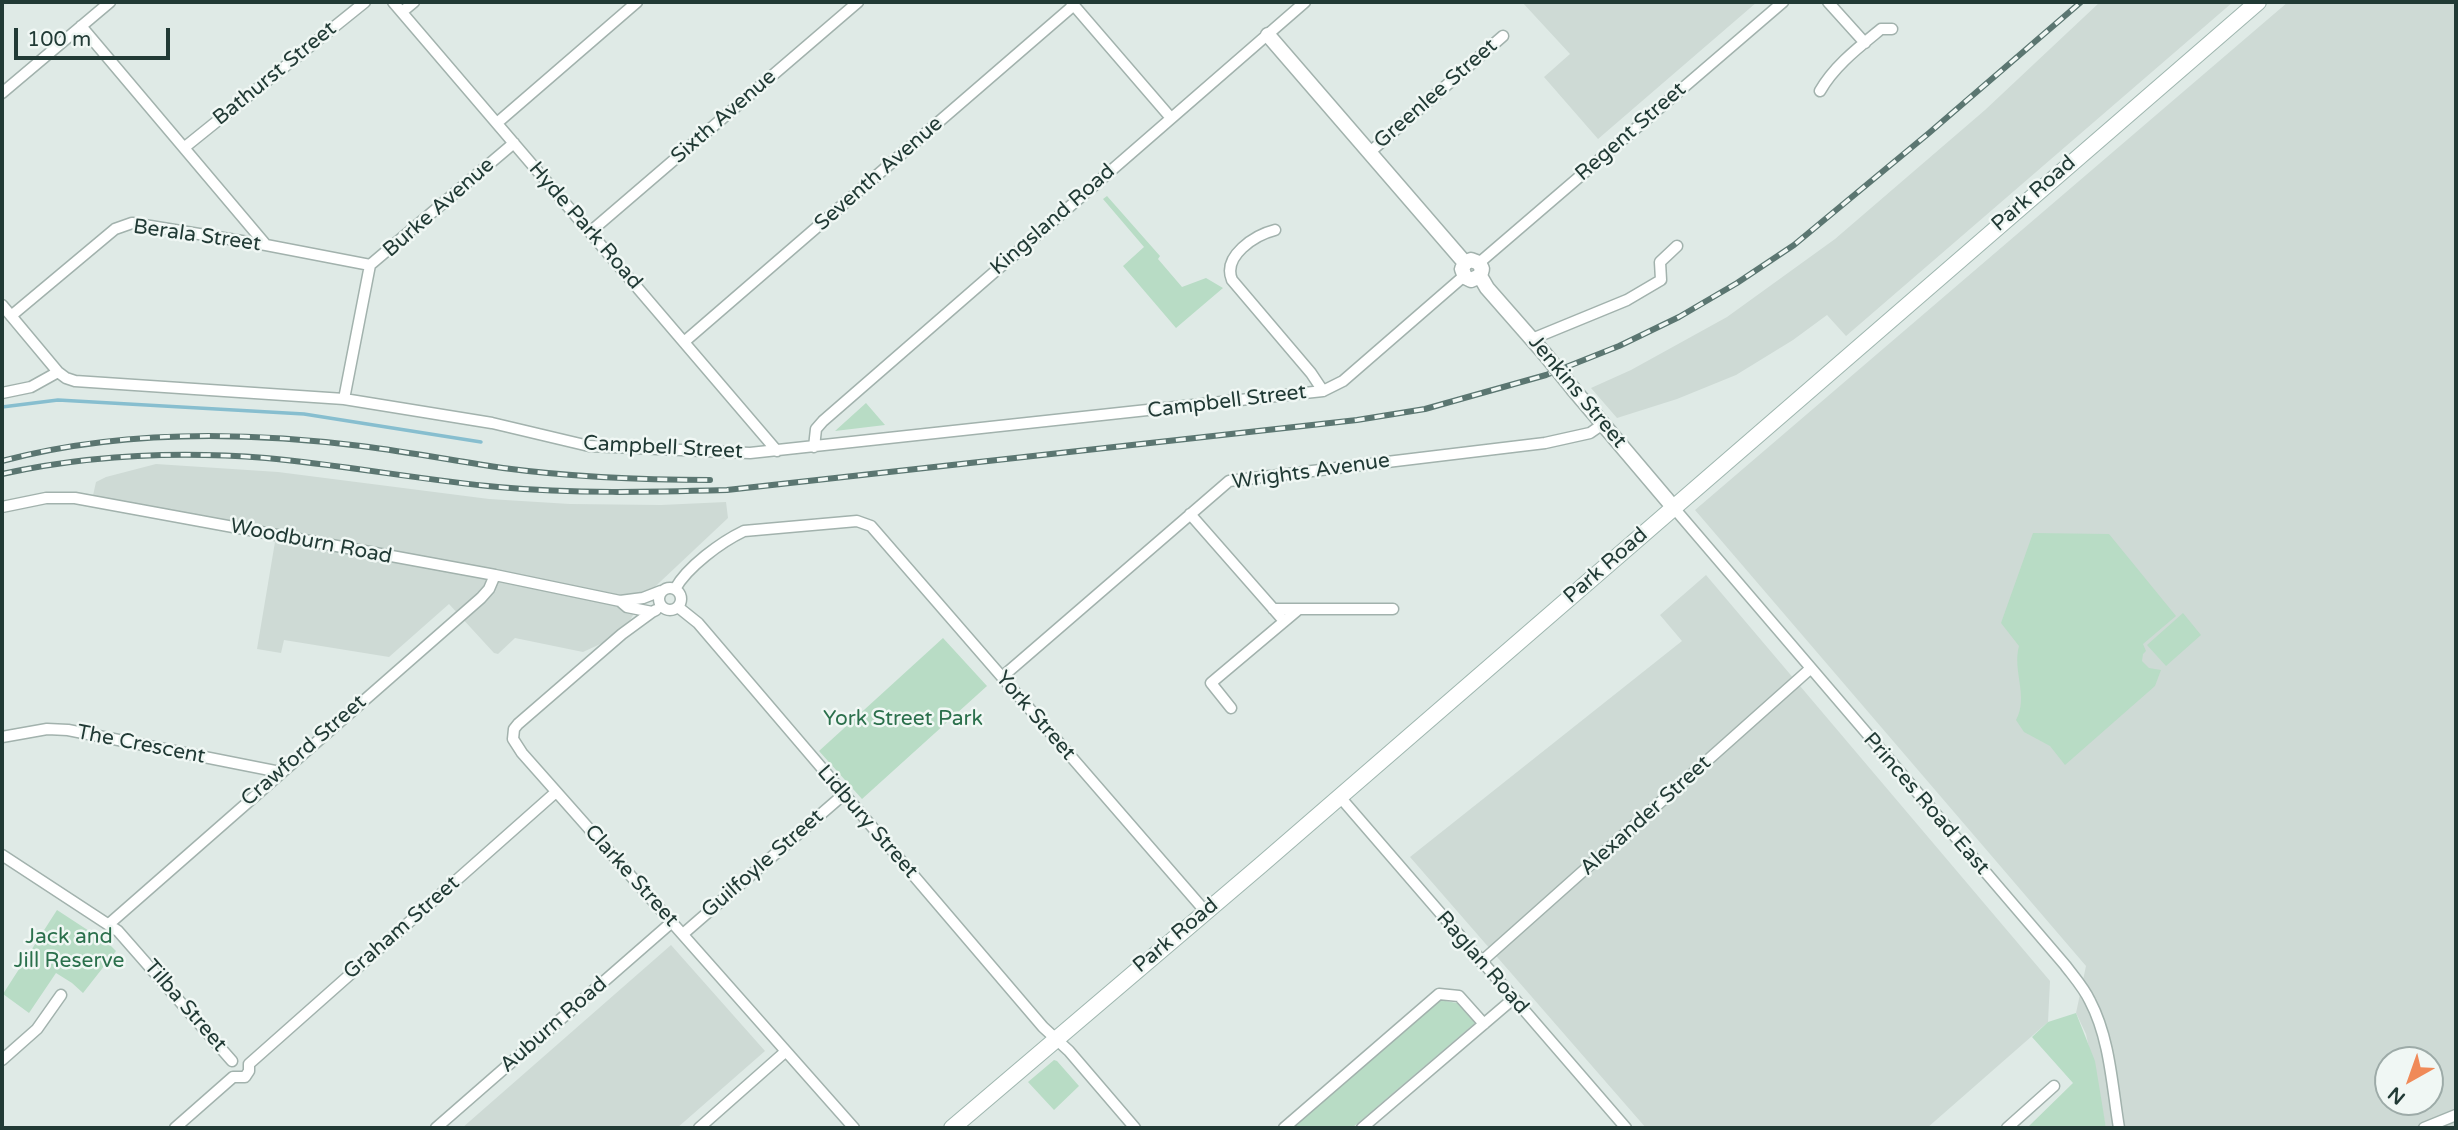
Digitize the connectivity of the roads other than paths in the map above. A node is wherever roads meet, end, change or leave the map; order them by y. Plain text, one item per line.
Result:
1 (110, 2) edge
2 (365, 2) edge
3 (393, 2) edge
4 (414, 2) edge
5 (637, 2) edge
6 (858, 2) edge
7 (1306, 2) edge
8 (1783, 2) edge
9 (1828, 2) edge
10 (2258, 2) edge
11 (1073, 4) edge
12 (402, 12) junction
13 (81, 26) junction
14 (1892, 29) dead end
15 (1268, 35) junction
16 (1503, 36) dead end
17 (1865, 43) junction
18 (1820, 91) dead end
19 (2, 93) edge
20 (1171, 118) junction
21 (497, 123) junction
22 (514, 143) junction
23 (185, 147) junction
24 (1370, 152) junction
25 (1275, 230) dead end
26 (590, 232) junction
27 (266, 245) junction
28 (1677, 246) dead end
29 (370, 265) junction
30 (1472, 269) junction
31 (2, 305) edge
32 (11, 316) junction
33 (1532, 339) junction
34 (684, 342) junction
35 (58, 372) junction
36 (1343, 382) joint
37 (1323, 391) junction
38 (2, 393) edge
39 (344, 399) junction
40 (1603, 424) junction
41 (814, 447) junction
42 (777, 451) junction
43 (2, 506) edge
44 (1674, 508) junction
45 (1190, 514) junction
46 (495, 575) junction
47 (675, 589) junction
48 (661, 591) junction
49 (624, 604) junction
50 (678, 607) junction
51 (1273, 609) junction
52 (1299, 609) junction
53 (1393, 609) dead end
54 (657, 610) junction
55 (1284, 621) junction
56 (622, 634) junction
57 (1810, 669) junction
58 (1002, 677) junction
59 (1231, 708) dead end
60 (2, 737) edge
61 (280, 772) junction
62 (556, 792) junction
63 (843, 795) junction
64 (1340, 797) junction
65 (2, 855) edge
66 (1205, 911) junction
67 (672, 922) junction
68 (109, 924) junction
69 (683, 934) junction
70 (1481, 962) junction
71 (61, 995) dead end
72 (1513, 999) junction
73 (1484, 1024) junction
74 (1055, 1039) junction
75 (785, 1052) junction
76 (2, 1060) edge
77 (232, 1061) junction
78 (248, 1064) junction
79 (233, 1077) junction
80 (2054, 1086) dead end
81 (2456, 1115) edge
82 (2019, 1124) edge
83 (175, 1128) edge
84 (436, 1128) edge
85 (699, 1128) edge
86 (854, 1128) edge
87 (952, 1128) edge
88 (1135, 1128) edge
89 (1284, 1128) edge
90 (1362, 1128) edge
91 (1626, 1128) edge
92 (2007, 1128) edge
93 (2119, 1128) edge
94 (2424, 1128) edge

1 - 13 street
2 - 23 street, Bathurst Street
3 - 12 street, Hyde Park Road
4 - 12 street
5 - 21 street
6 - 26 street, Sixth Avenue
7 - 15 street, Kingsland Road
8 - 30 street, Regent Street
9 - 17 street
10 - 44 main road, Park Road
11 - 20 street
11 - 34 street, Seventh Avenue
12 - 21 street, Hyde Park Road
13 - 19 street
13 - 23 street
14 - 17 street
15 - 20 street, Kingsland Road
15 - 24 street, Jenkins Street
16 - 24 street, Greenlee Street
17 - 18 street
20 - 41 street, Kingsland Road
21 - 22 street, Hyde Park Road
22 - 26 street, Hyde Park Road
22 - 29 street, Burke Avenue
23 - 27 street
24 - 30 street, Jenkins Street
25 - 37 street
26 - 34 street, Hyde Park Road
27 - 29 street, Berala Street
27 - 32 street, Berala Street
28 - 33 street
29 - 39 street, Burke Avenue
30 - 33 street, Jenkins Street
30 - 36 street, Regent Street
31 - 32 street
32 - 35 street
33 - 40 street, Jenkins Street, bridge
34 - 42 street, Hyde Park Road
35 - 38 street
35 - 39 street, Campbell Street
36 - 37 street, Campbell Street
37 - 41 street, Campbell Street
39 - 42 street, Campbell Street
40 - 44 street, Jenkins Street
40 - 45 street, Wrights Avenue
41 - 42 street, Campbell Street
43 - 46 street, Woodburn Road
44 - 57 street, Princes Road East
44 - 64 main road, Park Road
45 - 51 street
45 - 58 street, Wrights Avenue
46 - 49 street, Woodburn Road
46 - 61 street, Crawford Street
47 - 48 street
47 - 50 street
47 - 58 street, York Street
48 - 49 street, Woodburn Road
48 - 54 street
49 - 54 street, Woodburn Road
49 - 56 street
50 - 54 street
50 - 63 street, Lidbury Street
51 - 52 street
51 - 55 street
52 - 53 street
52 - 55 street
54 - 56 street, Clarke Street
55 - 59 street
56 - 62 street, Clarke Street
57 - 70 street, Alexander Street
57 - 93 street, Princes Road East
58 - 66 street, York Street
60 - 61 street, The Crescent
61 - 68 street, Crawford Street
62 - 67 street, Clarke Street
62 - 78 street, Graham Street
63 - 69 street, Guilfoyle Street
63 - 74 street, Lidbury Street
64 - 66 main road, Park Road
64 - 70 street, Raglan Road
65 - 68 street, Tilba Street
66 - 74 main road, Park Road
67 - 69 street, Clarke Street
67 - 84 street, Auburn Road
68 - 77 street, Tilba Street
69 - 75 street, Clarke Street
70 - 72 street, Raglan Road
71 - 76 street
72 - 73 street
72 - 91 street, Raglan Road
73 - 89 street
73 - 90 street
74 - 87 main road, Park Road
74 - 88 street, Lidbury Street
75 - 85 street
75 - 86 street, Clarke Street
77 - 78 street
77 - 79 street
78 - 79 street
79 - 83 street
80 - 82 street
81 - 94 street
82 - 92 street

